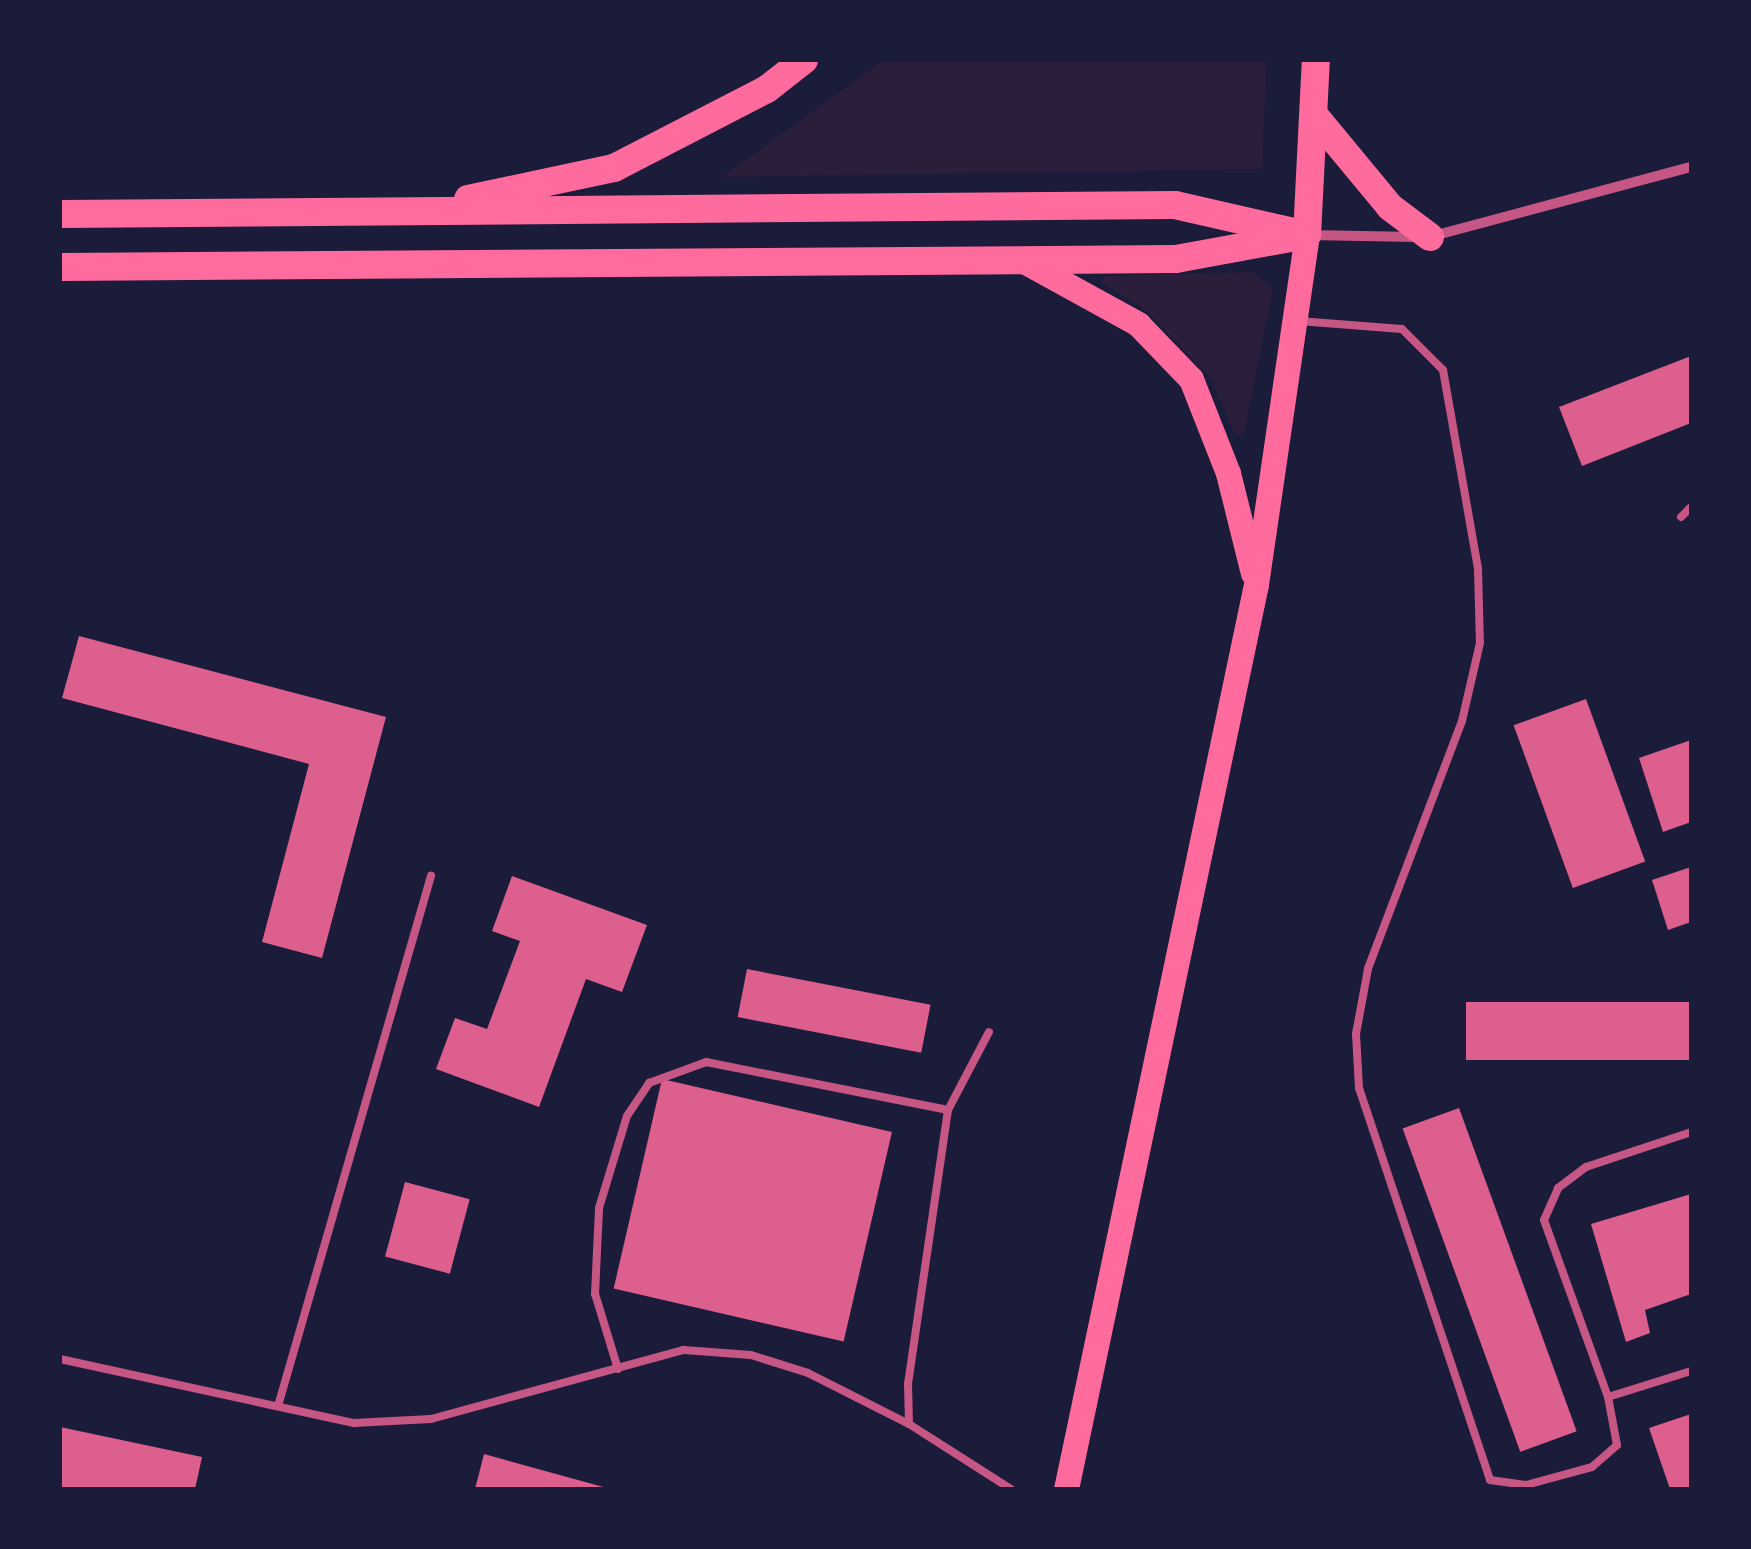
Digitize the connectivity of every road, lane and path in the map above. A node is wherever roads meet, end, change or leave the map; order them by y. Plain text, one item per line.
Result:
1 (804, 60) edge
2 (1299, 60) edge
3 (1316, 60) edge
4 (1314, 115) junction
5 (1691, 166) edge
6 (412, 212) junction
7 (60, 214) edge
8 (1307, 235) junction
9 (1430, 237) junction
10 (1020, 259) junction
11 (60, 267) edge
12 (1294, 321) junction
13 (1691, 507) edge
14 (1681, 517) dead end
15 (1256, 584) junction
16 (431, 876) dead end
17 (989, 1032) dead end
18 (948, 1110) junction
19 (1691, 1132) edge
20 (60, 1359) edge
21 (618, 1369) junction
22 (1691, 1371) edge
23 (1608, 1397) junction
24 (278, 1406) junction
25 (909, 1424) junction
26 (1011, 1489) edge
27 (1066, 1489) edge

1 - 6 highway
2 - 3 lane
3 - 4 highway
4 - 8 highway
4 - 9 highway
5 - 9 street
6 - 7 highway
6 - 8 highway
8 - 9 street
8 - 10 highway
8 - 12 main road
10 - 11 highway
10 - 15 main road
12 - 15 main road
12 - 23 lane
13 - 14 lane
15 - 27 main road
16 - 24 lane
17 - 18 lane
18 - 21 lane
18 - 25 lane
19 - 23 lane
20 - 24 lane
21 - 24 lane
21 - 25 lane
22 - 23 lane
25 - 26 lane

